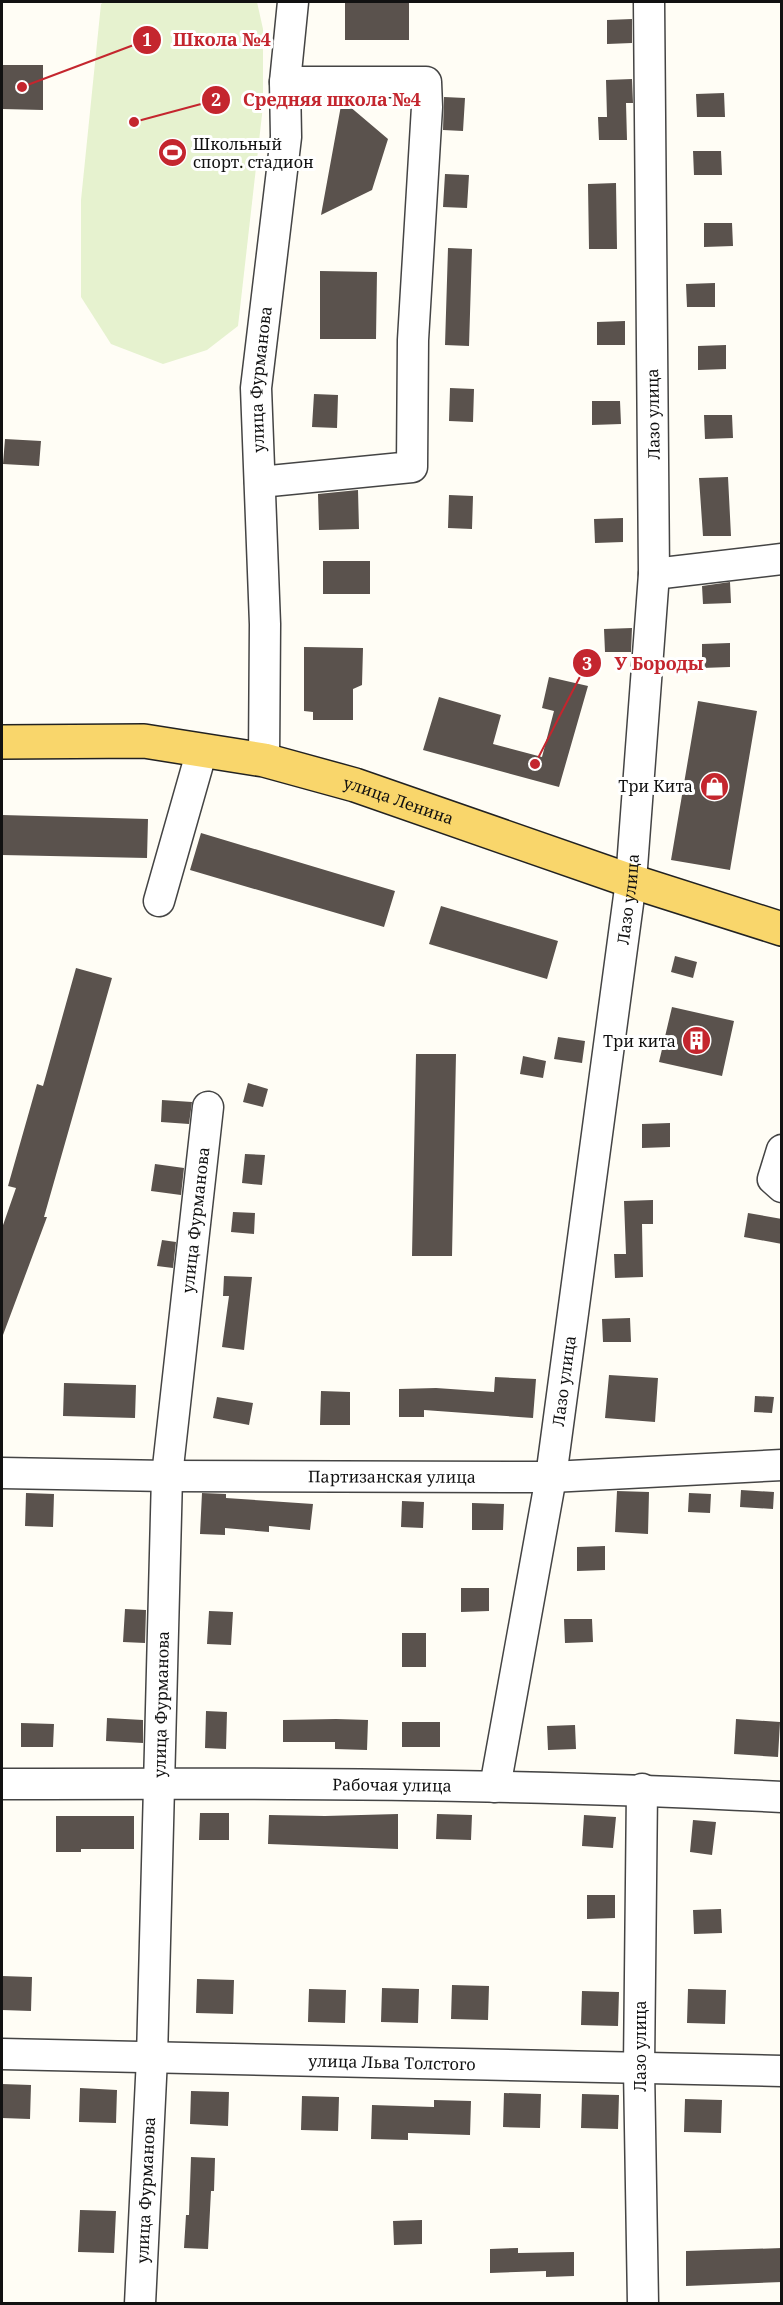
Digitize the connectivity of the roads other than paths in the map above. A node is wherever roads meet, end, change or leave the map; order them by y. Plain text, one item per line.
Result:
1 (292, 2) edge
2 (649, 2) edge
3 (285, 82) junction
4 (260, 482) junction
5 (782, 560) edge
6 (654, 574) junction
7 (2, 741) edge
8 (202, 750) junction
9 (264, 760) junction
10 (631, 881) junction
11 (159, 901) dead end
12 (782, 929) edge
13 (208, 1107) dead end
14 (782, 1150) edge
15 (782, 1187) edge
16 (782, 1465) edge
17 (2, 1473) edge
18 (167, 1476) junction
19 (551, 1477) junction
20 (159, 1783) junction
21 (2, 1784) edge
22 (495, 1787) junction
23 (642, 1789) junction
24 (782, 1797) edge
25 (2, 2054) edge
26 (152, 2058) junction
27 (639, 2068) junction
28 (782, 2071) edge
29 (140, 2304) edge
30 (643, 2304) edge

1 - 3 street, улица Фурманова
2 - 6 street, Лазо улица
3 - 4 street, улица Фурманова
3 - 4 street
4 - 9 street, улица Фурманова
5 - 6 street
6 - 10 street, Лазо улица
7 - 8 main road, улица Ленина
8 - 9 main road, улица Ленина
8 - 11 street
9 - 10 main road, улица Ленина
10 - 12 main road, улица Ленина
10 - 19 street, Лазо улица
13 - 18 street, улица Фурманова
14 - 15 street
16 - 19 street, Партизанская улица
17 - 18 street, Партизанская улица
18 - 19 street, Партизанская улица
18 - 20 street, улица Фурманова
19 - 22 street, Лазо улица
20 - 21 street, Рабочая улица
20 - 22 street, Рабочая улица
20 - 26 street, улица Фурманова
22 - 23 street, Рабочая улица
23 - 24 street, Рабочая улица
23 - 27 street, Лазо улица
25 - 26 street, улица Льва Толстого
26 - 27 street, улица Льва Толстого
26 - 29 street, улица Фурманова
27 - 28 street, улица Льва Толстого
27 - 30 street, Лазо улица

